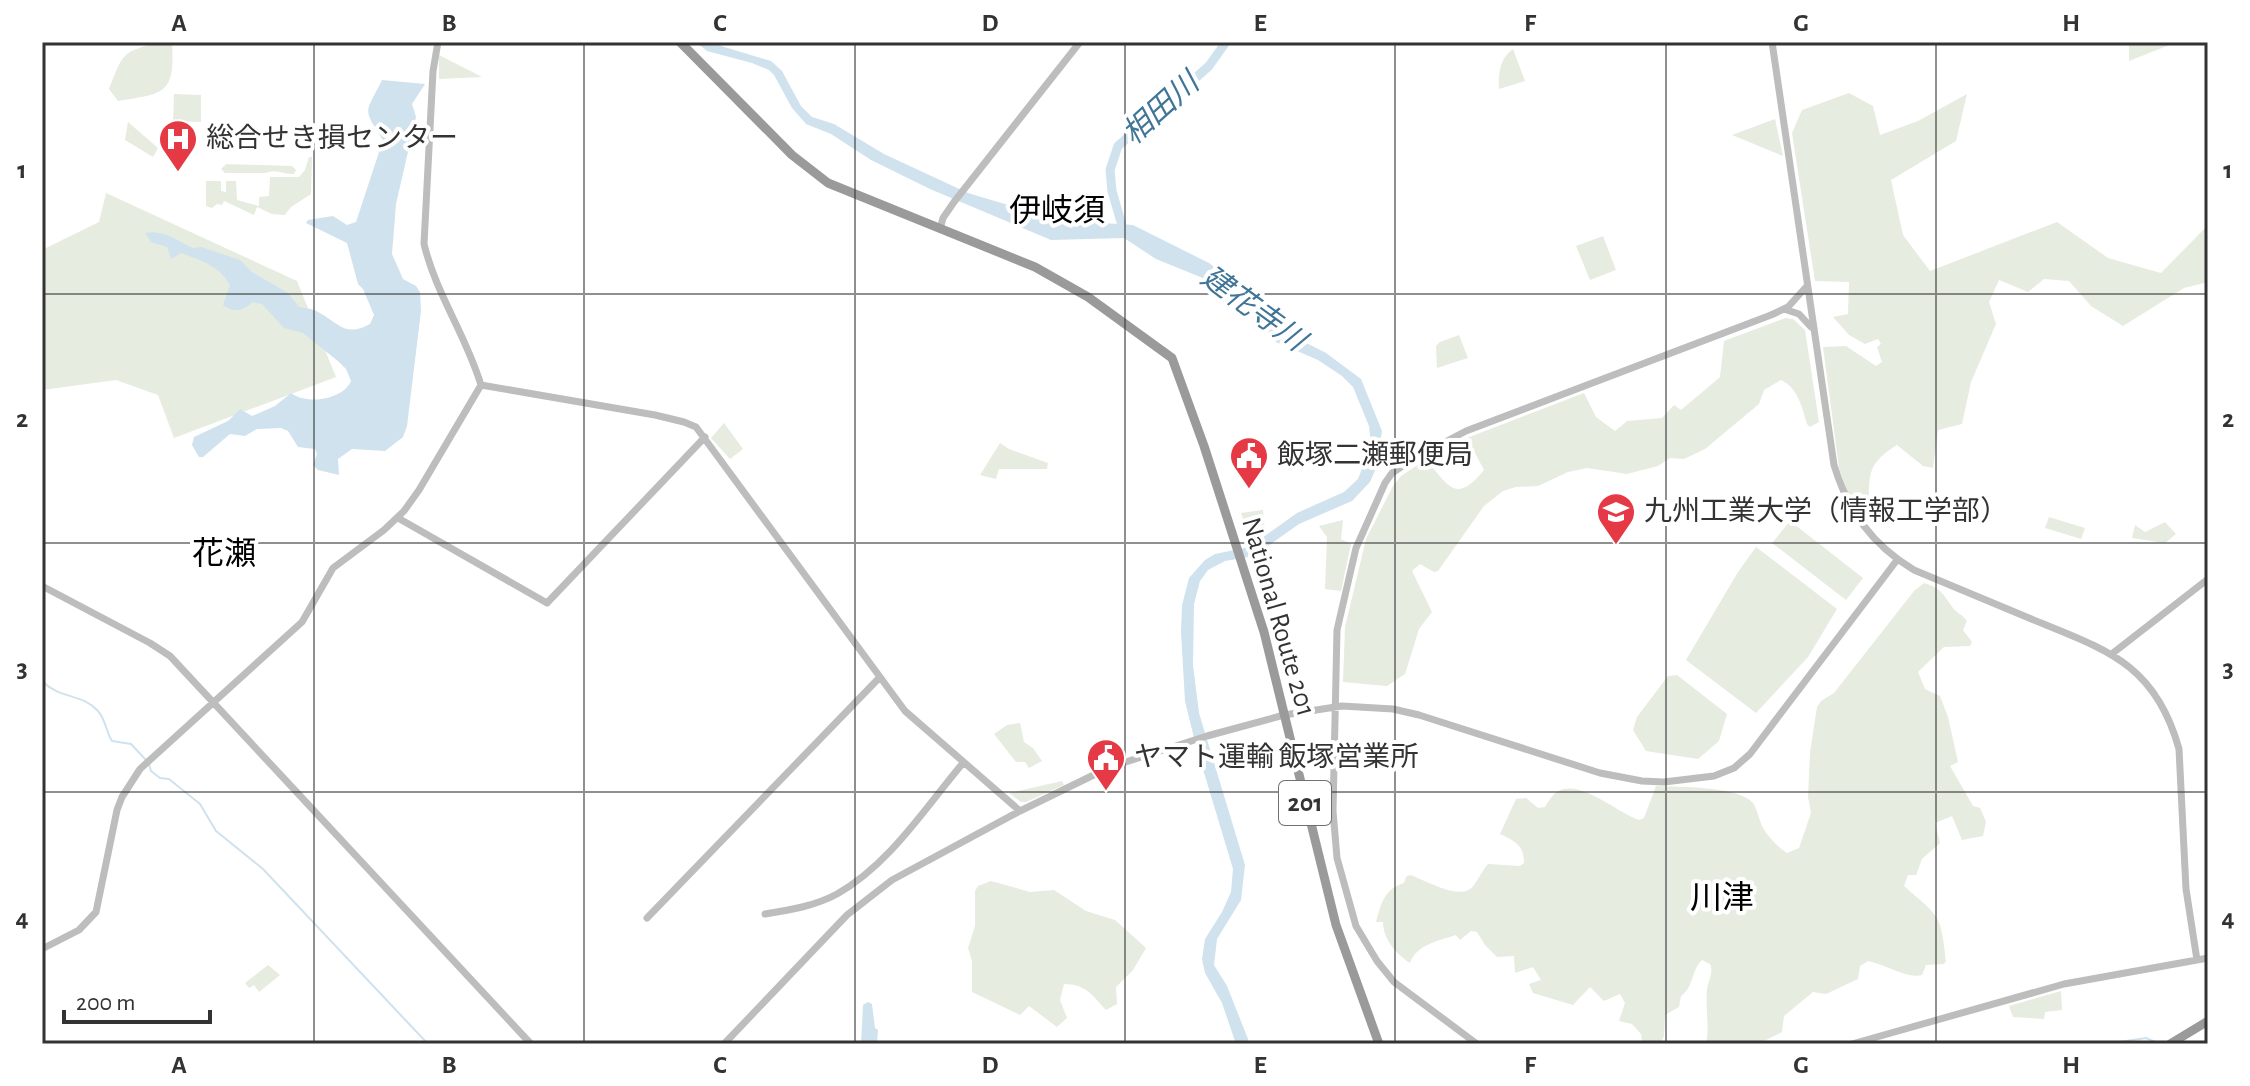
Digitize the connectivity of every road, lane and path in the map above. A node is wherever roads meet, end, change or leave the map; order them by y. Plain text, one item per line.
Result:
1 (438, 42) edge
2 (680, 42) edge
3 (1080, 42) edge
4 (1772, 42) edge
5 (940, 229) junction
6 (1807, 286) junction
7 (1784, 309) junction
8 (1814, 331) junction
9 (481, 385) junction
10 (705, 437) junction
11 (398, 518) junction
12 (1897, 560) junction
13 (2208, 579) edge
14 (42, 586) edge
15 (2113, 653) junction
16 (880, 677) junction
17 (214, 702) junction
18 (1335, 706) junction
19 (1284, 715) junction
20 (963, 763) junction
21 (1020, 811) junction
22 (765, 914) dead end
23 (647, 918) dead end
24 (42, 949) edge
25 (2208, 958) edge
26 (2197, 960) junction
27 (2208, 1021) edge
28 (531, 1044) edge
29 (724, 1044) edge
30 (1379, 1044) edge
31 (1477, 1044) edge
32 (1852, 1044) edge
33 (2170, 1044) edge

1 - 9 street
2 - 5 highway, National Route 201 / 201
3 - 5 street
4 - 6 street
5 - 19 highway, National Route 201 / 201
6 - 7 street
6 - 8 street
7 - 8 street
7 - 18 street
8 - 12 street
9 - 10 street
9 - 11 street
10 - 11 street
10 - 16 street
11 - 17 street
12 - 15 street
12 - 18 street
13 - 15 street
14 - 17 street
15 - 26 street
16 - 20 street
16 - 23 street
17 - 24 street
17 - 28 street
18 - 19 street
18 - 31 street
19 - 21 street
19 - 30 highway, National Route 201 / 201
20 - 21 street
20 - 22 street
21 - 29 street
25 - 26 street
26 - 32 street
27 - 33 highway

